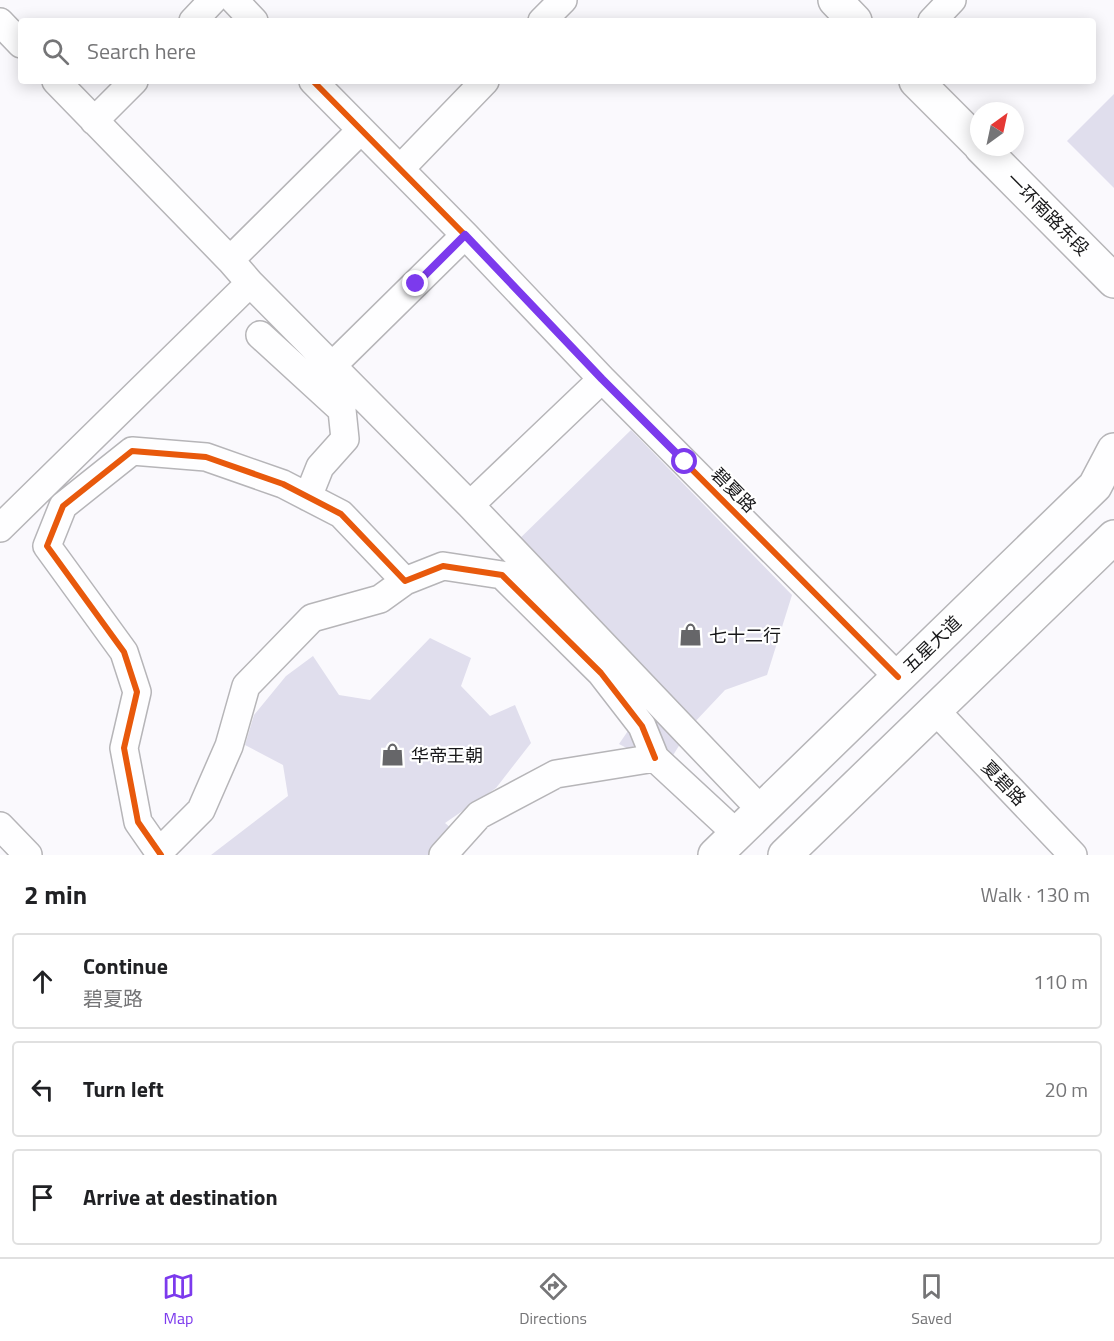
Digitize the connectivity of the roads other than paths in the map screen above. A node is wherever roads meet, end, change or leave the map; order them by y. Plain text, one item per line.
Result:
1 (213, 0) edge
2 (234, 0) edge
3 (563, 0) edge
4 (835, 0) edge
5 (952, 0) edge
6 (196, 18) edge
7 (251, 18) edge
8 (545, 18) edge
9 (852, 18) edge
10 (935, 18) edge
11 (0, 22) edge
12 (18, 41) edge
13 (59, 84) edge
14 (131, 84) edge
15 (316, 84) edge
16 (481, 84) edge
17 (919, 84) edge
18 (94, 121) junction
19 (361, 130) junction
20 (970, 136) edge
21 (990, 156) edge
22 (400, 169) junction
23 (465, 235) junction
24 (230, 260) junction
25 (1114, 281) edge
26 (250, 283) junction
27 (260, 335) dead end
28 (333, 365) junction
29 (602, 379) junction
30 (1114, 450) edge
31 (308, 497) junction
32 (470, 505) junction
33 (0, 528) edge
34 (1114, 537) edge
35 (405, 581) junction
36 (898, 677) junction
37 (935, 710) junction
38 (655, 759) junction
39 (761, 810) junction
40 (0, 826) edge
41 (726, 845) edge
42 (160, 854) edge
43 (28, 855) edge
44 (443, 855) edge
45 (785, 855) edge
46 (1073, 855) edge

1 - 6 street
2 - 7 street
3 - 8 street
4 - 9 highway
5 - 10 street
11 - 12 street
13 - 18 street
14 - 18 street
15 - 19 street, 碧夏路
16 - 22 street
17 - 20 highway, 一环南路东段
18 - 24 street
19 - 22 street, 碧夏路
19 - 24 street
21 - 25 highway, 一环南路东段
22 - 23 street, 碧夏路
23 - 28 street
23 - 29 street, 碧夏路
24 - 26 street
26 - 28 street
26 - 33 street
27 - 31 street
28 - 32 street
29 - 32 street
29 - 36 street, 碧夏路
30 - 36 highway, 五星大道
31 - 35 street
31 - 42 street
32 - 39 street
34 - 37 highway
35 - 38 street
35 - 42 street
36 - 39 highway, 五星大道
37 - 45 highway
37 - 46 street, 夏碧路
38 - 41 street
38 - 44 street
39 - 41 highway, 五星大道
40 - 43 street

